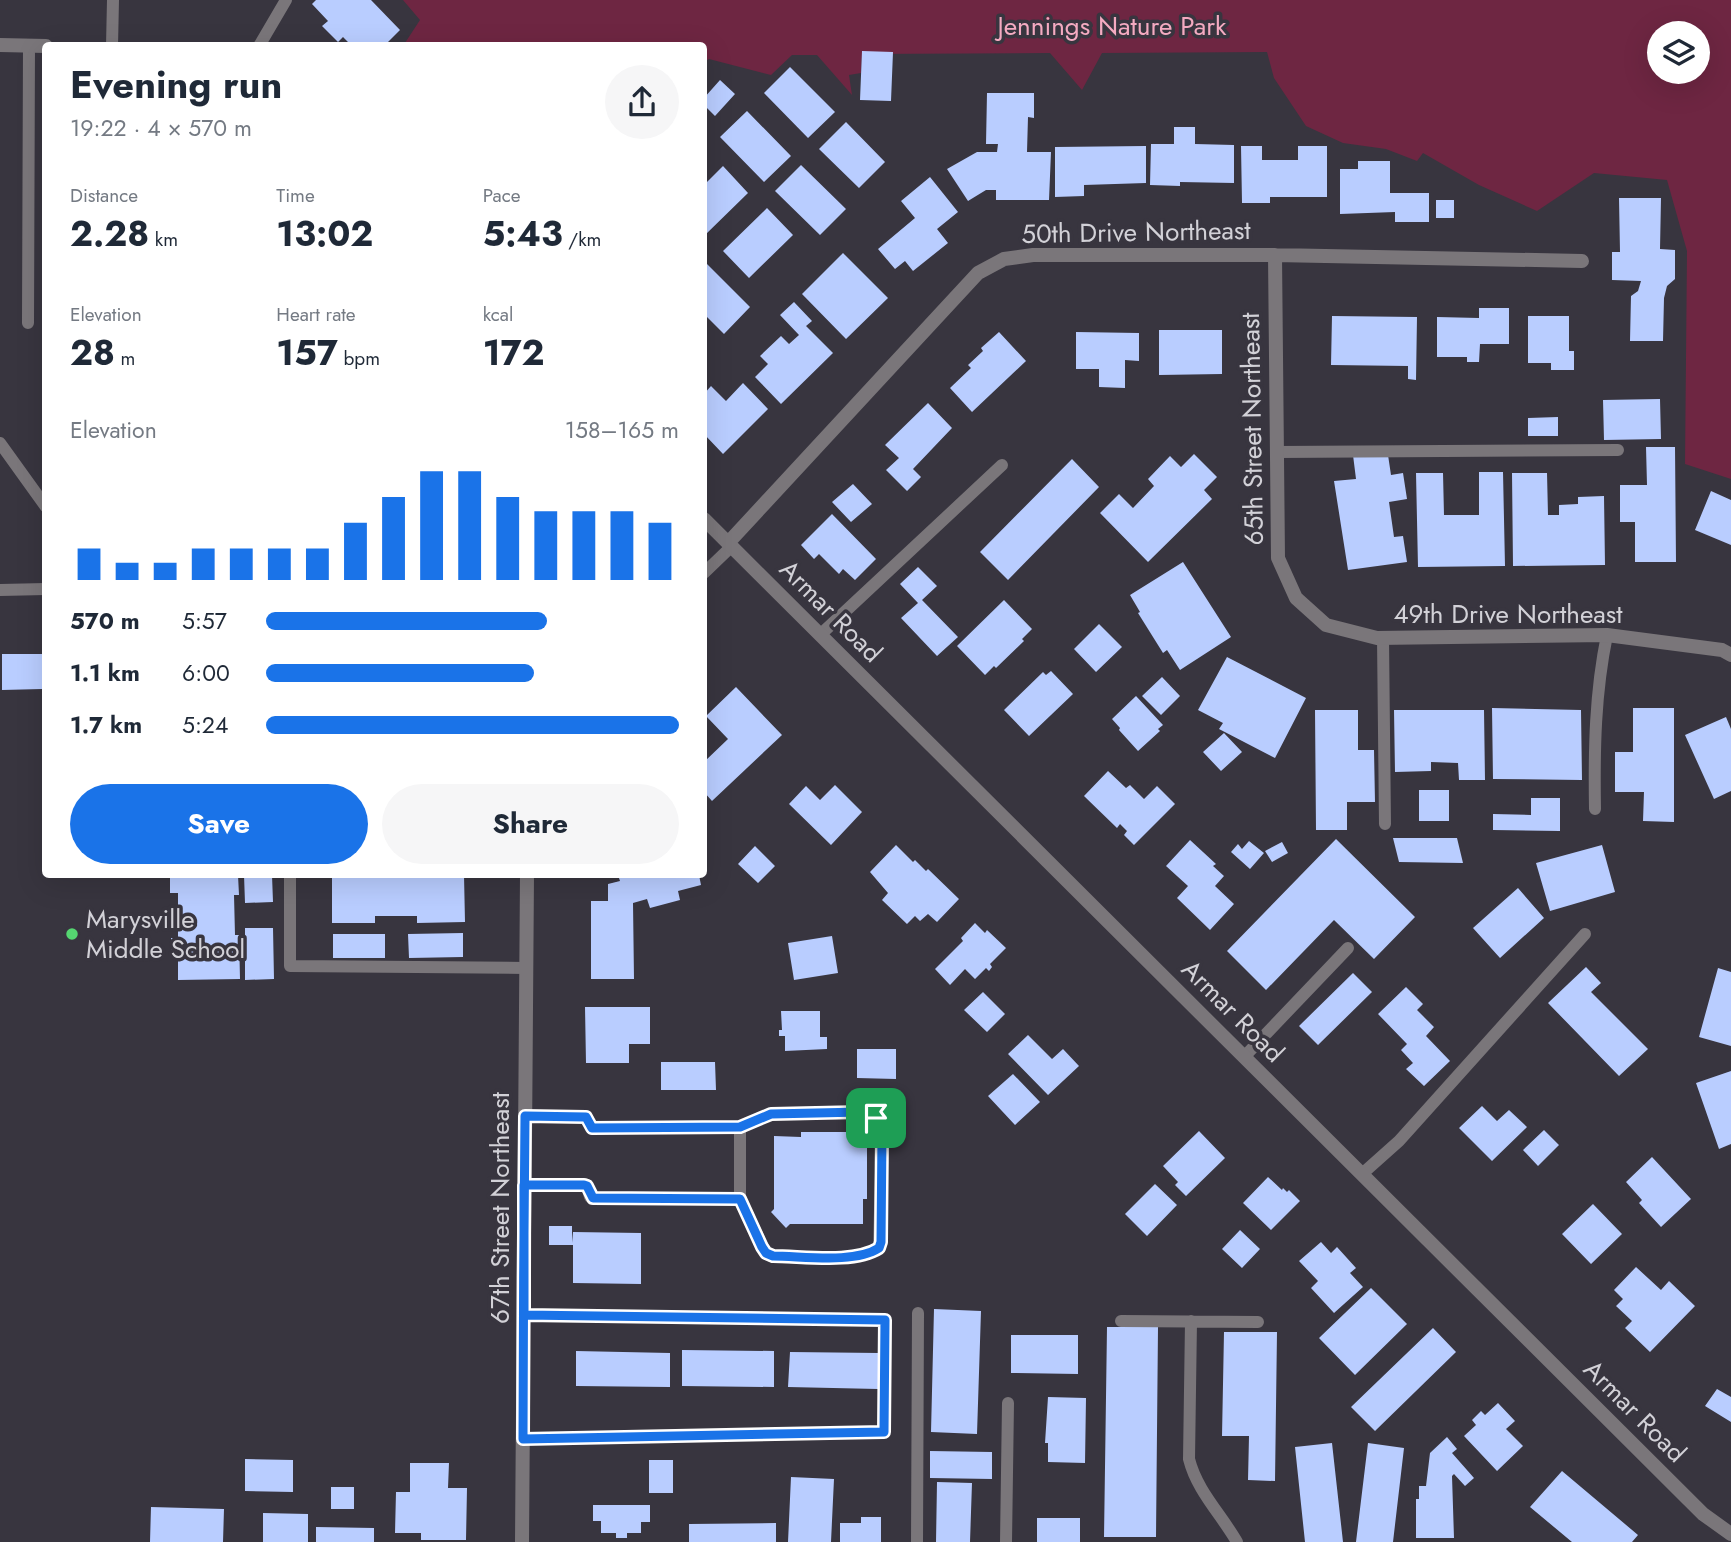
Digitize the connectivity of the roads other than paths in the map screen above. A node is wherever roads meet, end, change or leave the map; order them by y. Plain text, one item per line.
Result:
1 (113, 0) edge
2 (286, 0) edge
3 (112, 42) edge
4 (261, 42) edge
5 (0, 45) edge
6 (29, 46) junction
7 (42, 46) edge
8 (1275, 256) junction
9 (1582, 261) dead end
10 (28, 323) dead end
11 (0, 443) edge
12 (1618, 450) dead end
13 (1277, 452) junction
14 (1002, 465) dead end
15 (42, 501) edge
16 (707, 522) edge
17 (730, 545) junction
18 (707, 570) edge
19 (42, 589) edge
20 (0, 590) edge
21 (1296, 598) joint
22 (820, 635) junction
23 (1607, 635) junction
24 (1383, 638) junction
25 (1731, 655) edge
26 (1595, 809) dead end
27 (1385, 824) dead end
28 (290, 878) edge
29 (527, 878) edge
30 (1585, 934) dead end
31 (1348, 948) dead end
32 (526, 968) junction
33 (1244, 1057) junction
34 (525, 1116) junction
35 (740, 1127) junction
36 (1362, 1174) junction
37 (524, 1185) junction
38 (740, 1199) junction
39 (918, 1313) dead end
40 (524, 1315) junction
41 (1121, 1321) dead end
42 (1191, 1321) junction
43 (1258, 1322) dead end
44 (1008, 1404) dead end
45 (523, 1439) junction
46 (1731, 1534) edge
47 (522, 1542) edge
48 (917, 1542) edge
49 (1006, 1542) edge
50 (1237, 1542) edge

1 - 3 lane
2 - 4 lane
5 - 6 street
6 - 7 street
6 - 10 lane
8 - 9 street, 50th Drive Northeast
8 - 13 street, 65th Street Northeast
8 - 17 street, 50th Drive Northeast
11 - 15 lane
12 - 13 lane
13 - 21 street, 65th Street Northeast
14 - 22 lane
16 - 17 street, Armar Road
17 - 18 lane
17 - 22 street, Armar Road
19 - 20 lane
21 - 24 street, 49th Drive Northeast
22 - 33 street, Armar Road
23 - 24 street, 49th Drive Northeast
23 - 25 street, 49th Drive Northeast
23 - 26 lane
24 - 27 lane
28 - 32 lane
29 - 32 street, 67th Street Northeast
30 - 36 lane
31 - 33 lane
32 - 34 street, 67th Street Northeast
33 - 36 street, Armar Road
34 - 35 lane
34 - 37 street, 67th Street Northeast
35 - 38 lane
35 - 38 lane
36 - 46 street, Armar Road
37 - 38 lane
37 - 40 street, 67th Street Northeast
39 - 48 lane
40 - 45 street, 67th Street Northeast
40 - 45 lane
41 - 42 lane
42 - 43 lane
42 - 50 lane
44 - 49 lane
45 - 47 street, 67th Street Northeast

